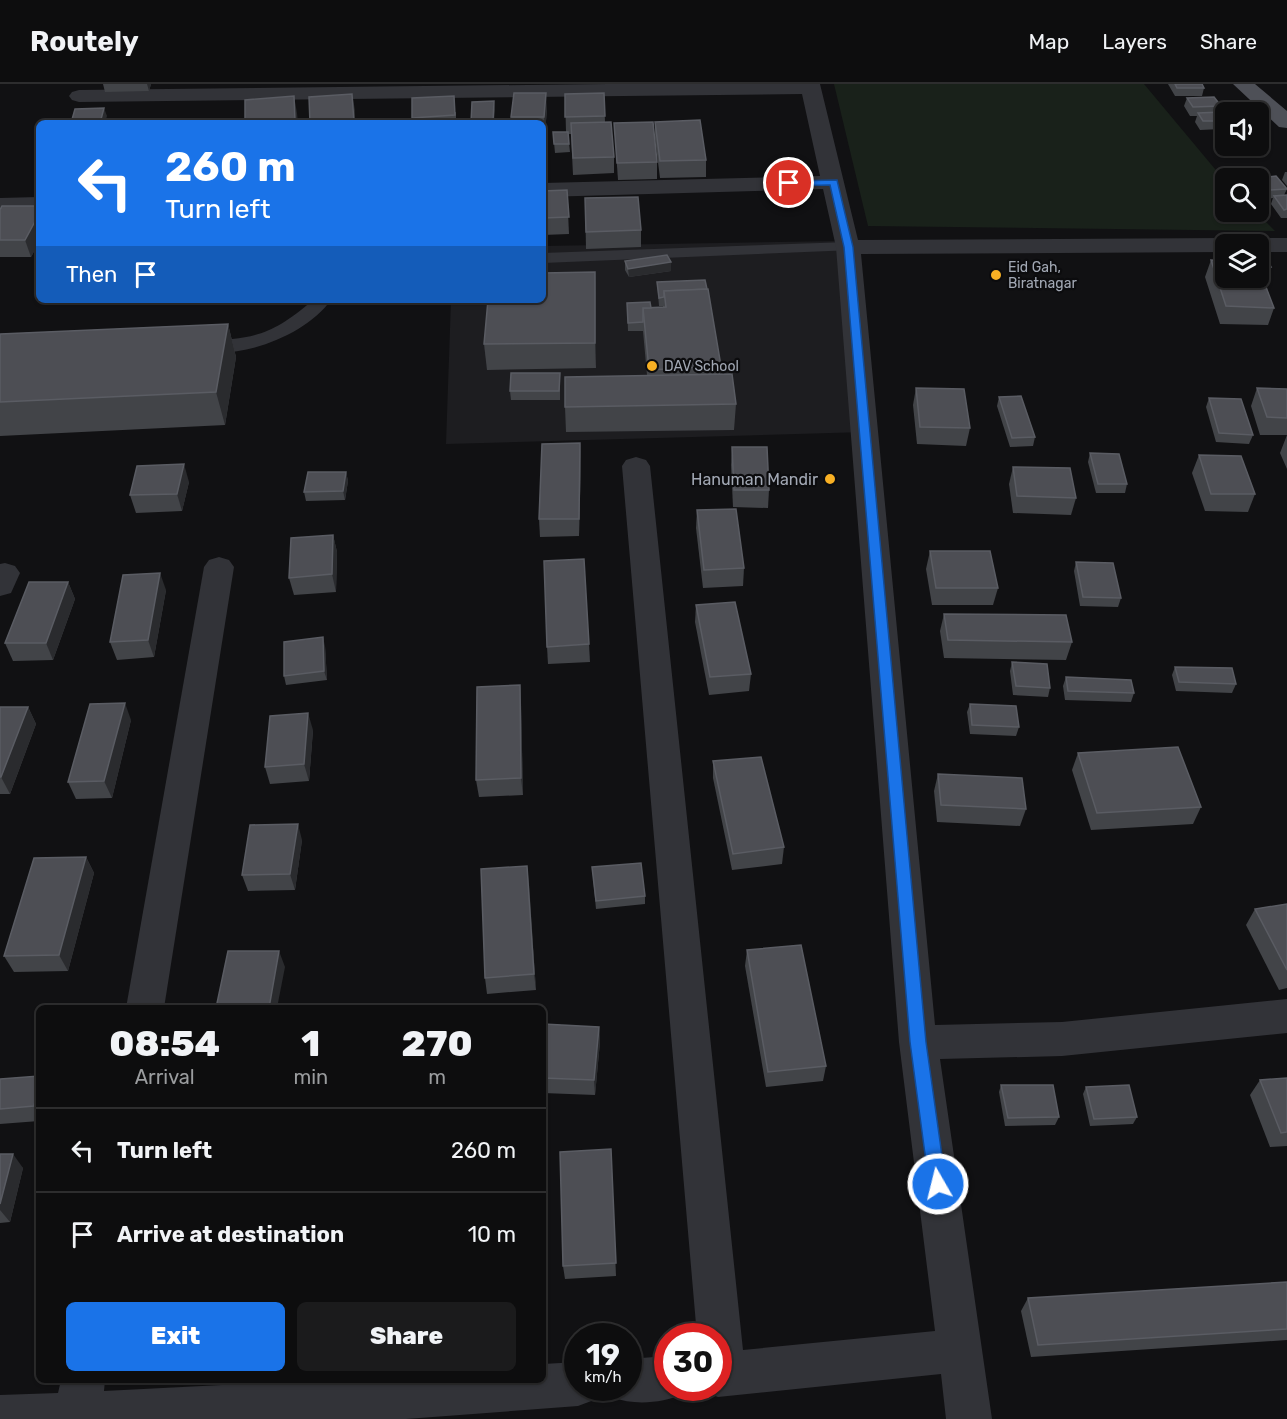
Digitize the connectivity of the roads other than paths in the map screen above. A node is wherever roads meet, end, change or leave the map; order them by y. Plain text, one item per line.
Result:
1 (1243, 84) edge
2 (810, 86) edge
3 (79, 96) dead end
4 (1287, 122) edge
5 (834, 182) junction
6 (546, 190) edge
7 (36, 204) edge
8 (0, 205) edge
9 (1215, 245) edge
10 (1269, 245) edge
11 (1287, 245) edge
12 (848, 247) junction
13 (546, 258) edge
14 (319, 303) edge
15 (187, 347) edge
16 (636, 466) dead end
17 (219, 567) dead end
18 (146, 1005) edge
19 (1287, 1016) edge
20 (918, 1042) junction
21 (716, 1323) edge
22 (961, 1350) junction
23 (732, 1373) edge
24 (564, 1385) edge
25 (80, 1397) edge
26 (274, 1412) edge
27 (0, 1418) edge
28 (969, 1419) edge

1 - 4 main road
2 - 3 street
2 - 5 street
5 - 6 street
5 - 12 street
7 - 8 street
9 - 12 street
10 - 11 street
12 - 13 lane
12 - 20 street
14 - 15 lane
16 - 21 street
17 - 18 street
19 - 20 street
20 - 22 street
22 - 23 street
22 - 28 street
24 - 26 street
25 - 26 street
25 - 27 street

